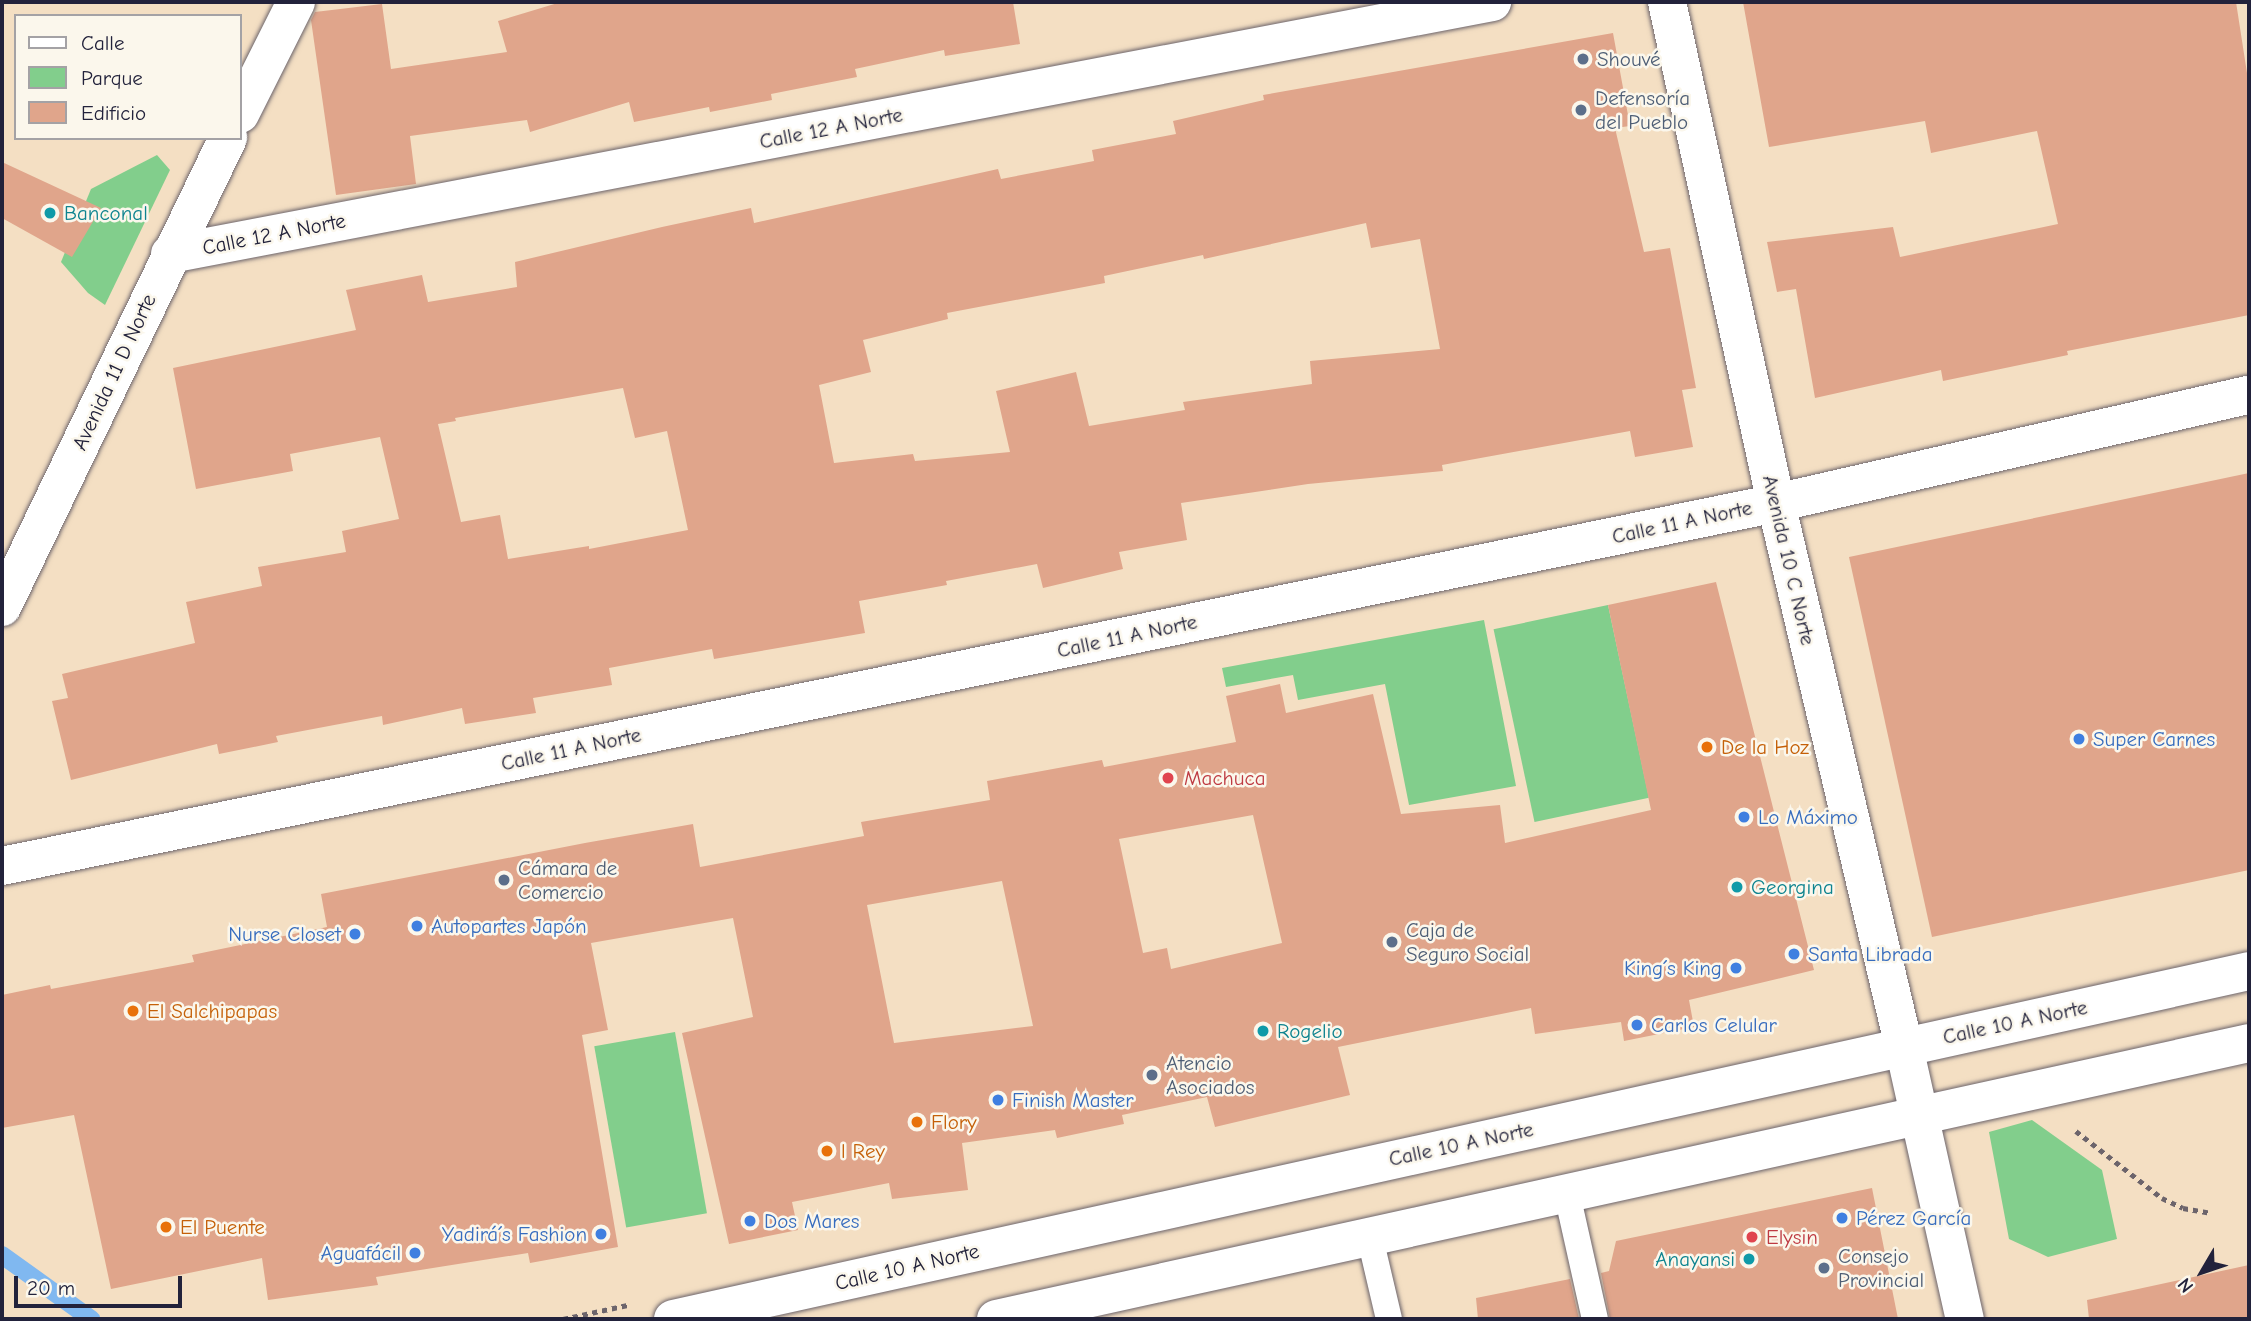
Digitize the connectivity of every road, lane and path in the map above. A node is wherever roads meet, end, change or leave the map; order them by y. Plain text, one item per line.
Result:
1 (296, 2) edge
2 (1492, 2) edge
3 (1667, 2) edge
4 (242, 110) edge
5 (227, 140) edge
6 (170, 254) junction
7 (2249, 395) edge
8 (1776, 503) junction
9 (2, 607) edge
10 (2, 866) edge
11 (2249, 971) edge
12 (2249, 1043) edge
13 (1904, 1047) junction
14 (1917, 1116) junction
15 (2069, 1125) dead end
16 (1567, 1194) junction
17 (2212, 1213) dead end
18 (1370, 1238) junction
19 (673, 1319) edge
20 (996, 1319) edge
21 (1389, 1319) edge
22 (1595, 1319) edge
23 (1965, 1319) edge

1 - 4 street
2 - 6 street, Calle 12 A Norte
3 - 8 street, Avenida 10 C Norte
5 - 6 street, Avenida 11 D Norte
6 - 9 street, Avenida 11 D Norte
7 - 8 street, Calle 11 A Norte
8 - 10 street, Calle 11 A Norte
8 - 13 street, Avenida 10 C Norte
11 - 13 street, Calle 10 A Norte
12 - 14 street
13 - 14 street, Avenida 10 C Norte
13 - 19 street, Calle 10 A Norte
14 - 16 street
14 - 23 street, Avenida 10 C Norte
15 - 17 path
16 - 18 street
16 - 22 lane
18 - 20 street
18 - 21 lane

